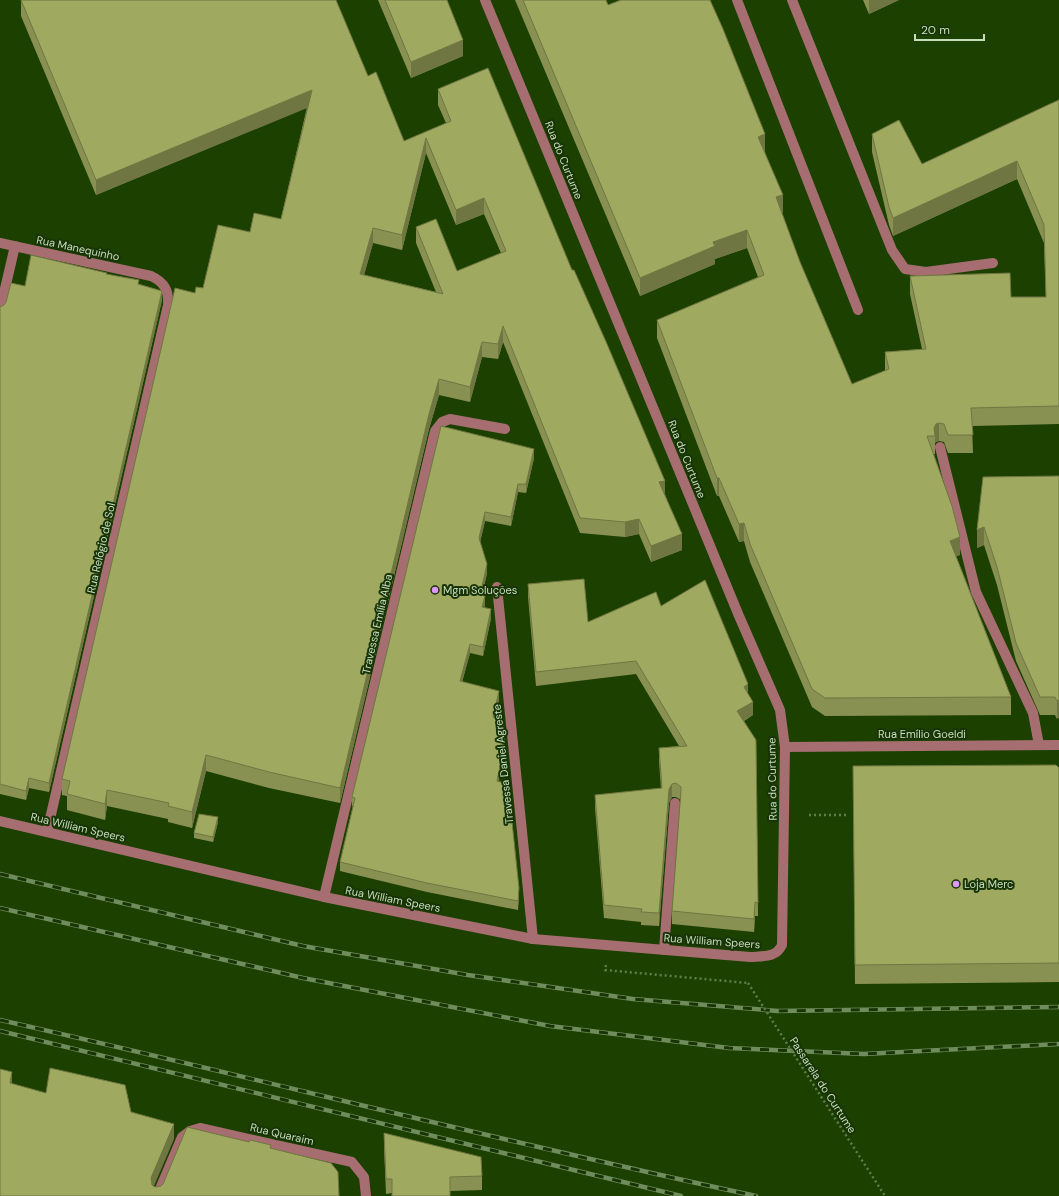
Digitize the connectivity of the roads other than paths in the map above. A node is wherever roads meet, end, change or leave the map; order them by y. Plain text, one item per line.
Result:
1 (485, 0) edge
2 (737, 0) edge
3 (792, 0) edge
4 (0, 243) edge
5 (15, 246) junction
6 (992, 264) dead end
7 (151, 276) joint
8 (0, 310) edge
9 (858, 310) dead end
10 (505, 429) dead end
11 (940, 447) dead end
12 (497, 587) dead end
13 (1039, 745) junction
14 (1059, 745) edge
15 (785, 747) junction
16 (675, 803) dead end
17 (0, 821) edge
18 (47, 832) junction
19 (324, 897) junction
20 (533, 939) junction
21 (782, 944) joint
22 (664, 950) junction
23 (157, 1196) edge
24 (366, 1196) edge

1 - 15 street, Rua do Curtume
2 - 9 street
3 - 6 street
4 - 5 street, Rua Manequinho
5 - 7 street, Rua Manequinho
5 - 8 street
7 - 18 street, Rua Relógio de Sol
10 - 19 street, Travessa Emília Alba
11 - 13 street
12 - 20 street, Travessa Daniel Agreste
13 - 14 street, Rua Emílio Goeldi
13 - 15 street, Rua Emílio Goeldi
15 - 21 street, Rua do Curtume
16 - 22 street
17 - 18 street, Rua William Speers
18 - 19 street, Rua William Speers
19 - 20 street, Rua William Speers
20 - 22 street, Rua William Speers
21 - 22 street, Rua William Speers
23 - 24 street, Rua Quaraim

